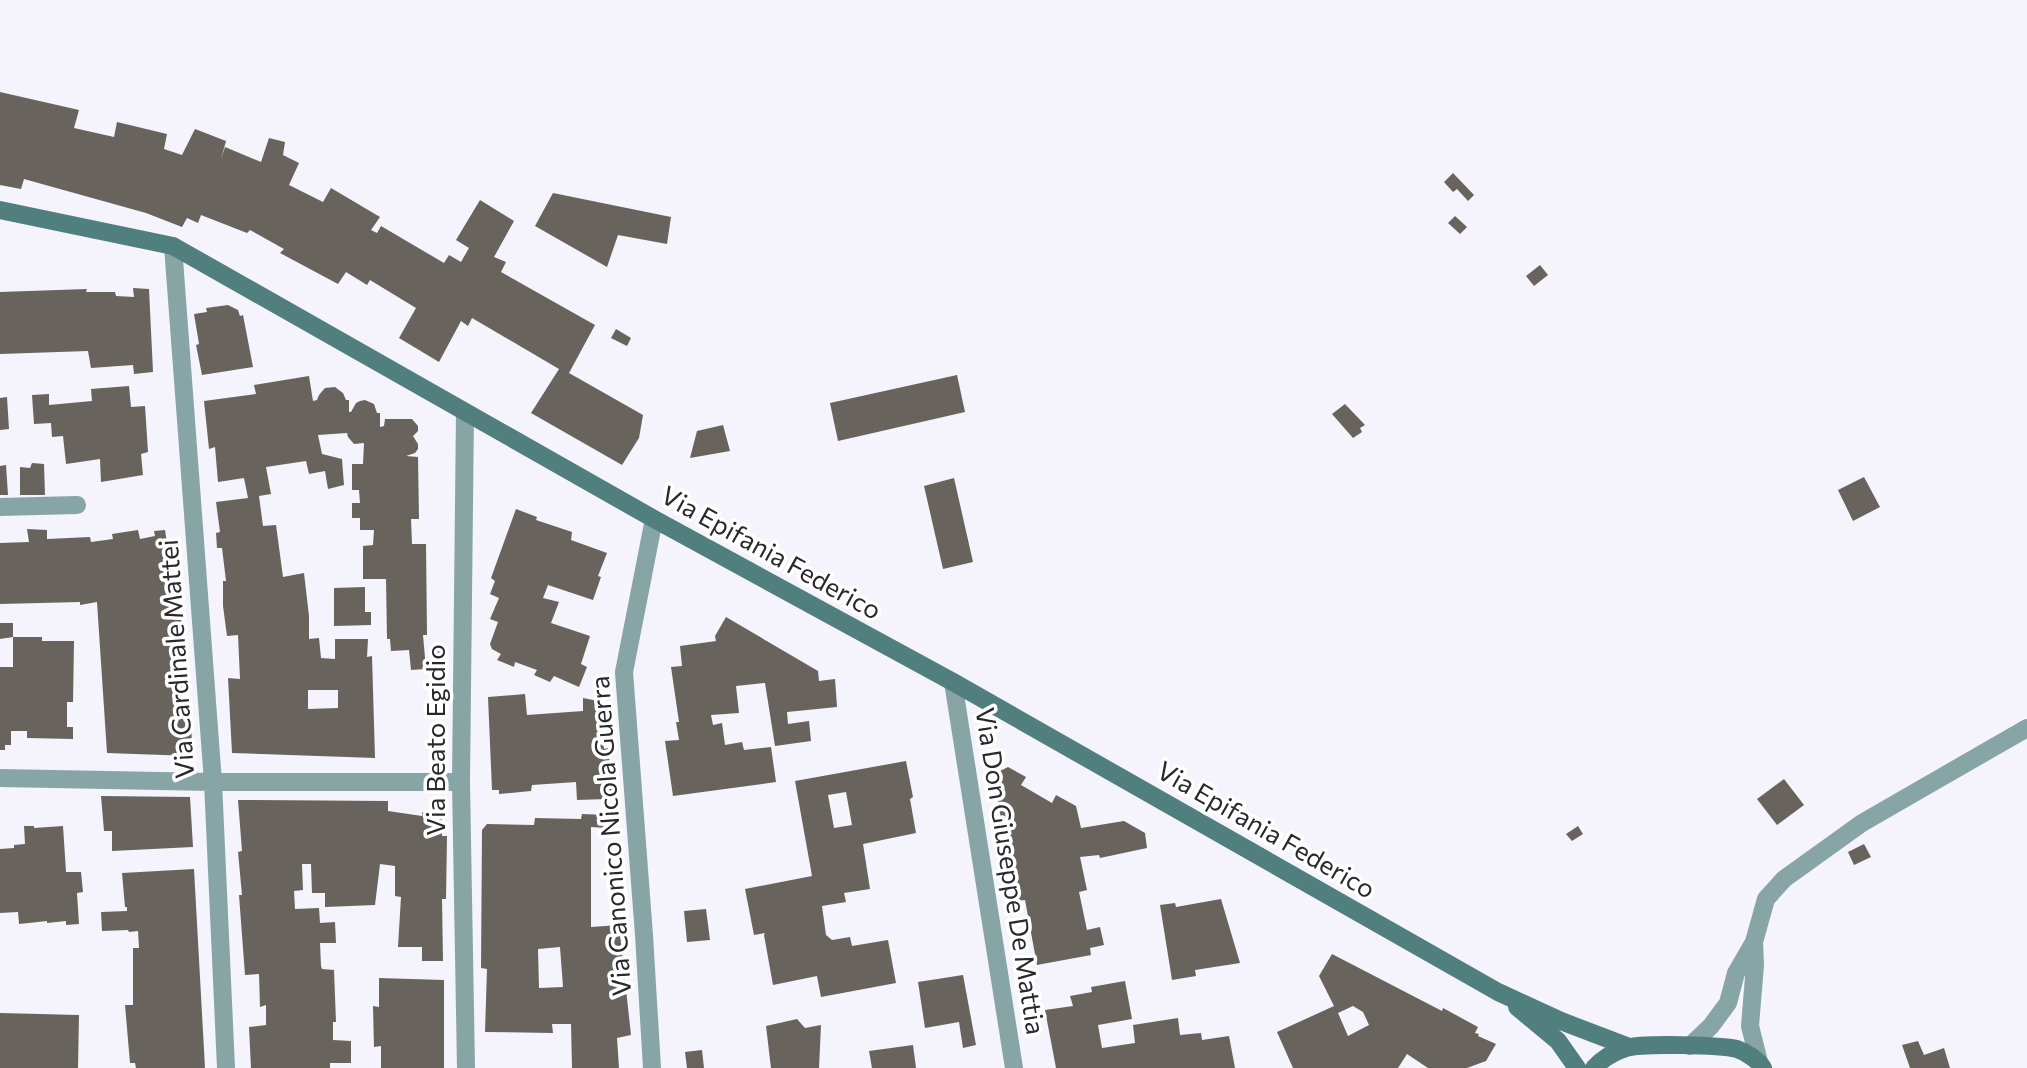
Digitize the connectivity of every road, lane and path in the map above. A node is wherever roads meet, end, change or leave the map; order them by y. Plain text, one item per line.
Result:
1 (0, 210) edge
2 (173, 246) junction
3 (465, 412) junction
4 (76, 505) dead end
5 (0, 507) edge
6 (654, 519) junction
7 (953, 682) junction
8 (2027, 727) edge
9 (0, 778) edge
10 (213, 782) junction
11 (461, 782) junction
12 (1754, 942) junction
13 (1498, 992) junction
14 (1690, 1046) junction
15 (1629, 1047) junction
16 (1761, 1065) edge
17 (226, 1068) edge
18 (466, 1068) edge
19 (652, 1068) edge
20 (1014, 1068) edge
21 (1577, 1068) edge
22 (1594, 1068) edge

1 - 2 main road, Via Epifania Federico
2 - 3 main road, Via Epifania Federico
2 - 10 street, Via Cardinale Mattei
3 - 6 main road, Via Epifania Federico
3 - 11 street, Via Beato Egidio
4 - 5 street
6 - 7 main road, Via Epifania Federico
6 - 19 street, Via Canonico Nicola Guerra
7 - 13 main road, Via Epifania Federico
7 - 20 street, Via Don Giuseppe De Mattia
8 - 12 street
9 - 10 street
10 - 11 street
10 - 17 street, Via Cardinale Mattei
11 - 18 street, Via Beato Egidio
12 - 14 street
12 - 16 street
13 - 15 main road, Via Epifania Federico
13 - 21 main road, Via Epifania Federico
14 - 15 main road
14 - 16 main road
15 - 22 main road

